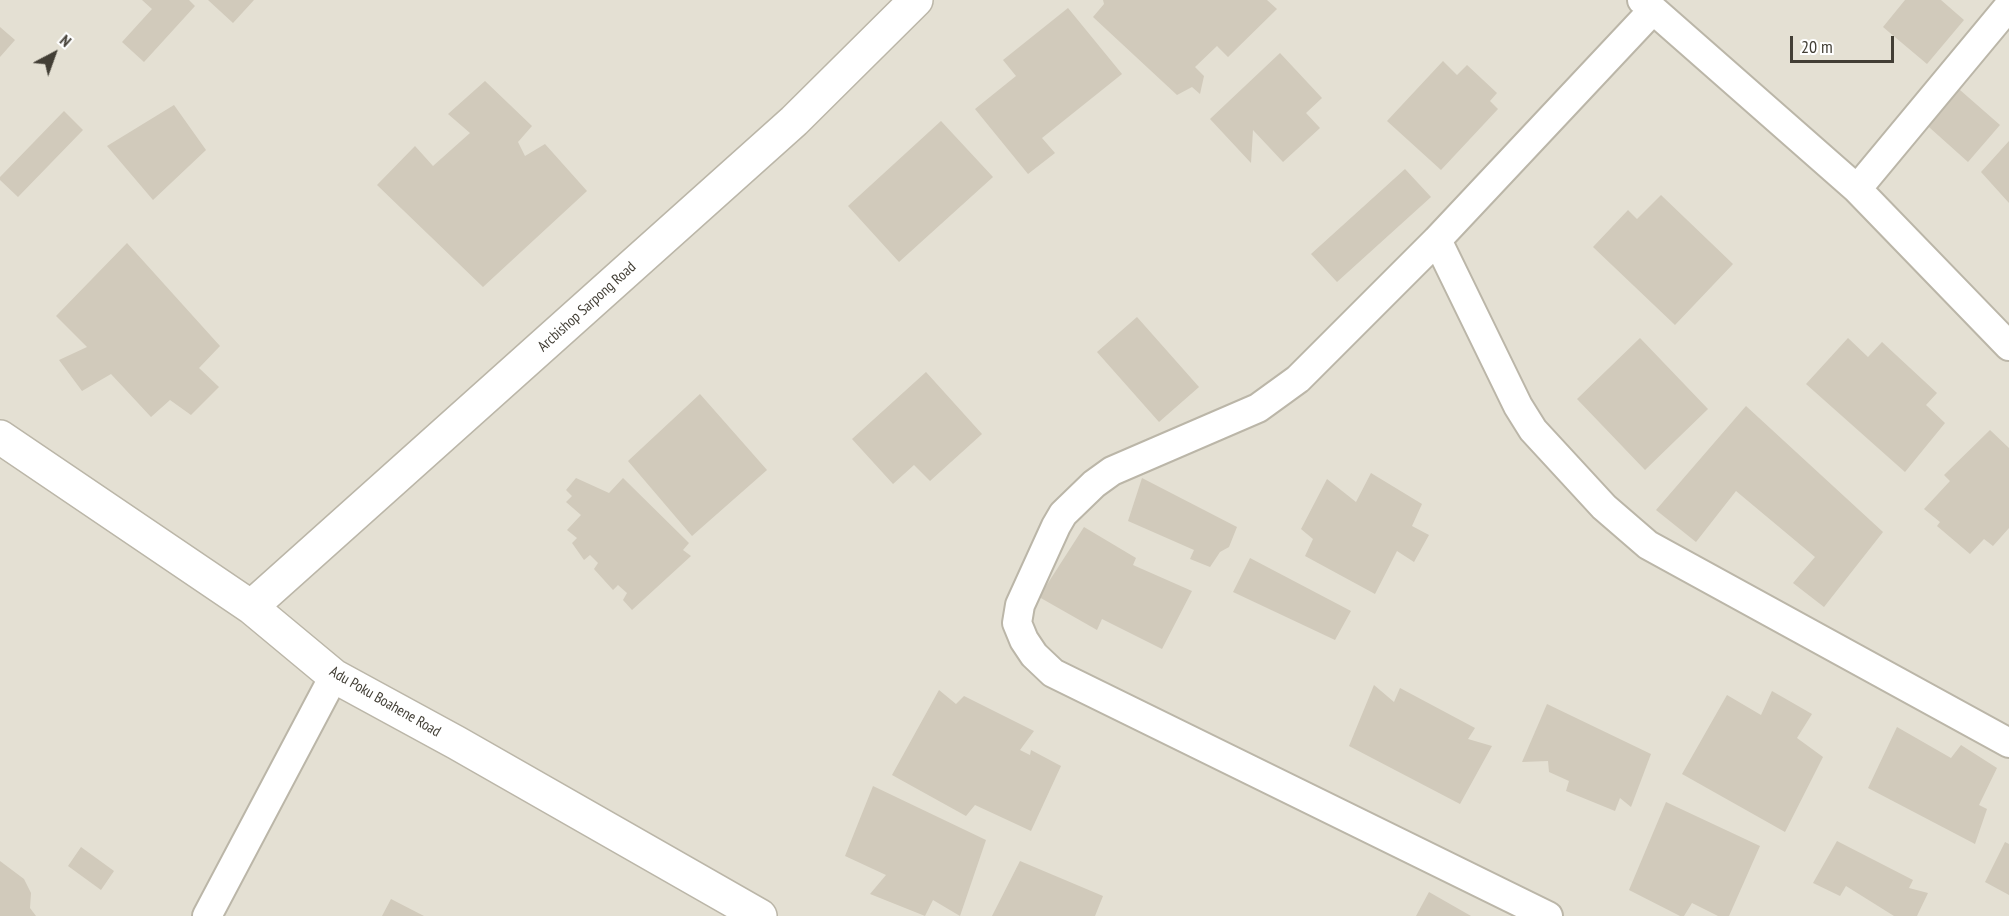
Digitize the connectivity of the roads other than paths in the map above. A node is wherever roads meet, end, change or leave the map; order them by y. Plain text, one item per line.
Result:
1 (916, 0) edge
2 (1648, 5) edge
3 (2009, 6) edge
4 (1857, 189) junction
5 (1437, 240) junction
6 (2009, 346) edge
7 (0, 437) edge
8 (251, 607) junction
9 (334, 676) junction
10 (2009, 743) edge
11 (207, 916) edge
12 (760, 916) edge
13 (1548, 916) edge

1 - 8 street, Arcbishop Sarpong Road
2 - 4 street
2 - 5 street
3 - 4 street
4 - 6 street
5 - 10 street
5 - 13 street
7 - 8 street, Adu Poku Boahene Road
8 - 9 street, Adu Poku Boahene Road
9 - 11 street
9 - 12 street, Adu Poku Boahene Road

